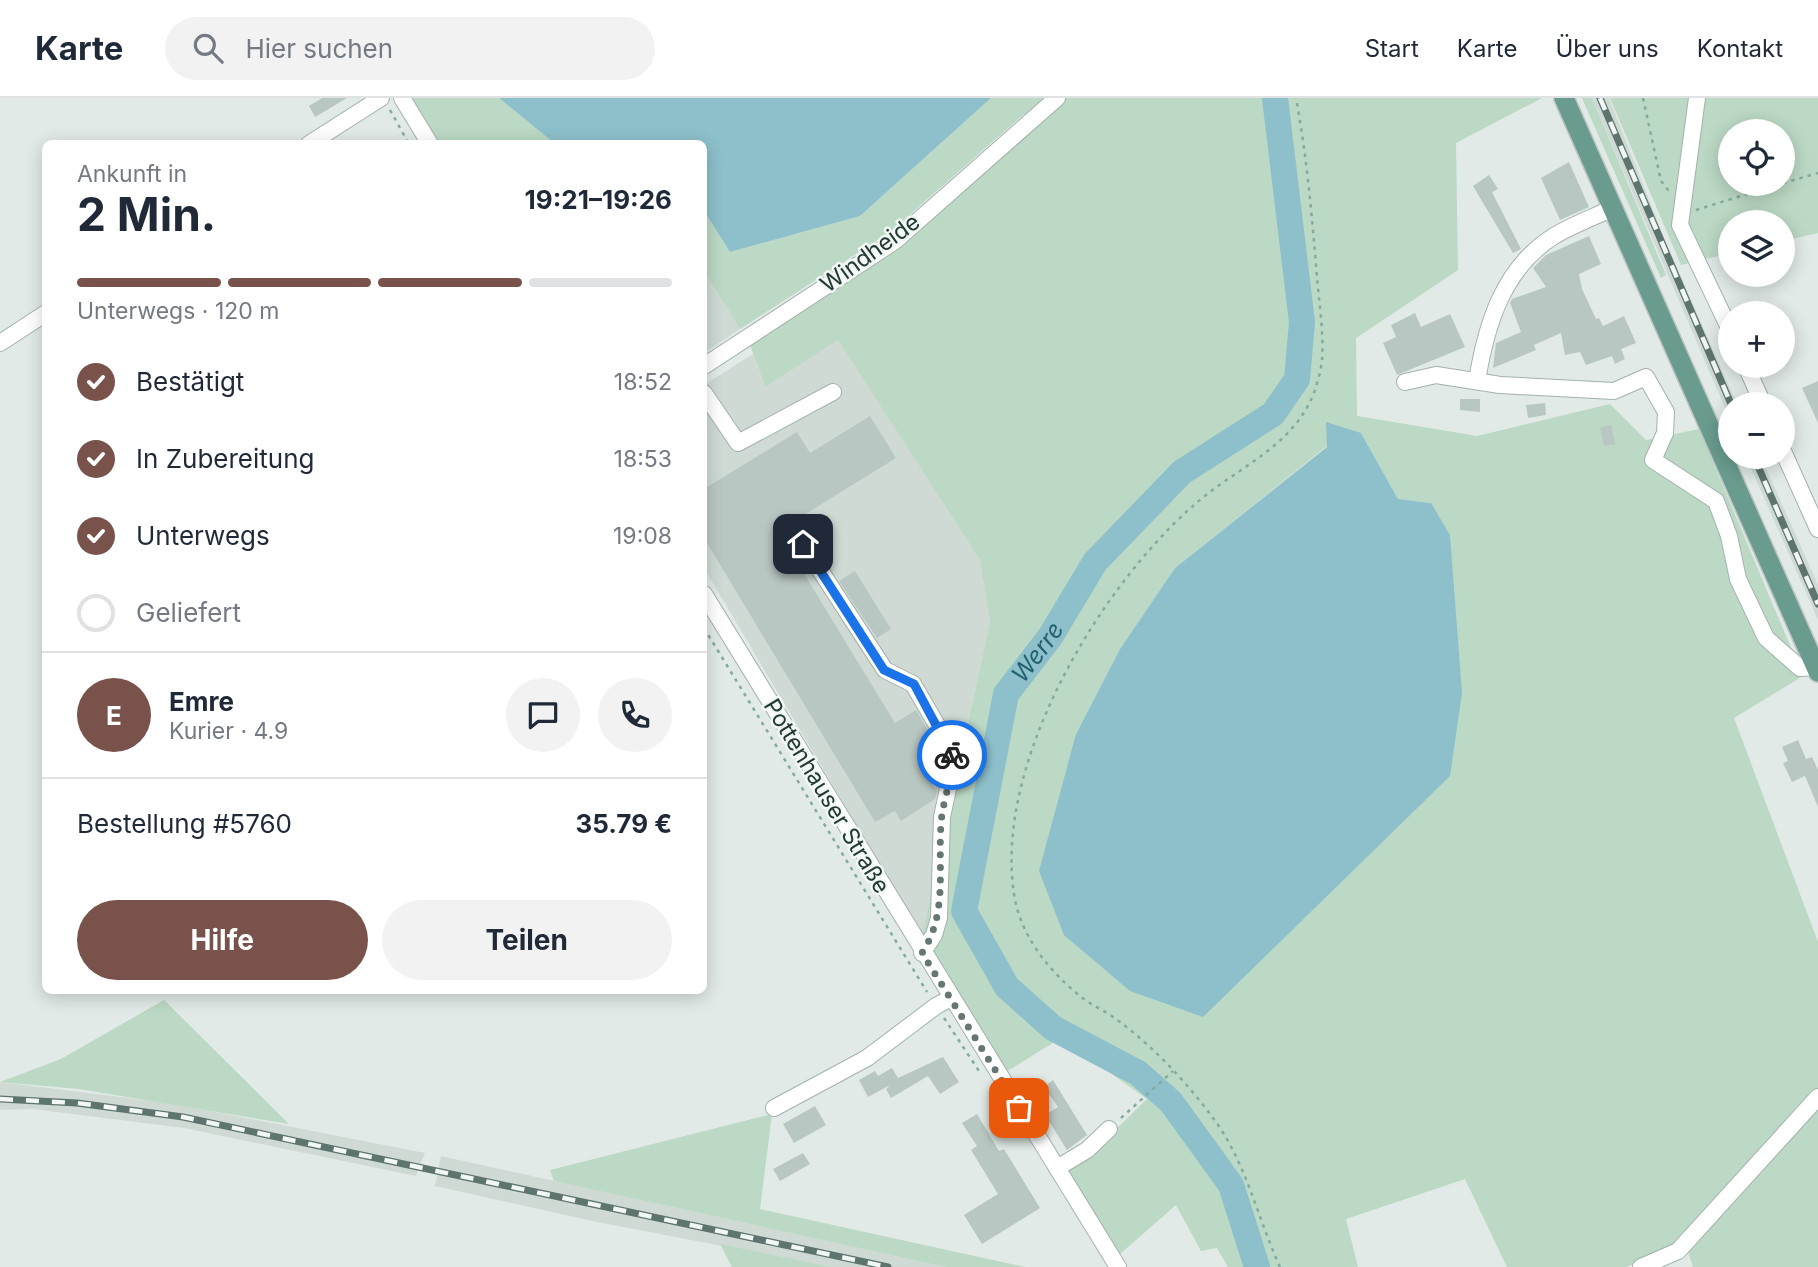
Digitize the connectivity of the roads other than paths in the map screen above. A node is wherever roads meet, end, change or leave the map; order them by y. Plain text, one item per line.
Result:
1 (402, 98) edge
2 (1058, 98) edge
3 (1564, 98) edge
4 (1697, 98) edge
5 (385, 104) edge
6 (317, 140) edge
7 (428, 140) edge
8 (1613, 208) junction
9 (1718, 305) edge
10 (42, 316) edge
11 (0, 343) edge
12 (707, 364) edge
13 (1477, 381) junction
14 (1405, 382) dead end
15 (833, 392) dead end
16 (707, 397) edge
17 (1791, 469) edge
18 (1818, 529) edge
19 (803, 544) dead end
20 (707, 599) edge
21 (1817, 670) edge
22 (922, 953) junction
23 (943, 1002) junction
24 (1818, 1097) edge
25 (774, 1108) dead end
26 (1109, 1129) road end
27 (1057, 1168) junction
28 (1118, 1267) edge
29 (1642, 1267) edge

1 - 7 street
2 - 12 street, Windheide
3 - 8 main road
4 - 9 street
5 - 6 street
8 - 13 street
8 - 21 main road
10 - 11 street
13 - 14 street
13 - 21 street
15 - 16 street
17 - 18 street
19 - 22 street
20 - 22 street, Pottenhauser Straße
22 - 23 street, Pottenhauser Straße
23 - 25 street
23 - 27 street, Pottenhauser Straße
24 - 29 street
26 - 27 street
27 - 28 street, Pottenhauser Straße

